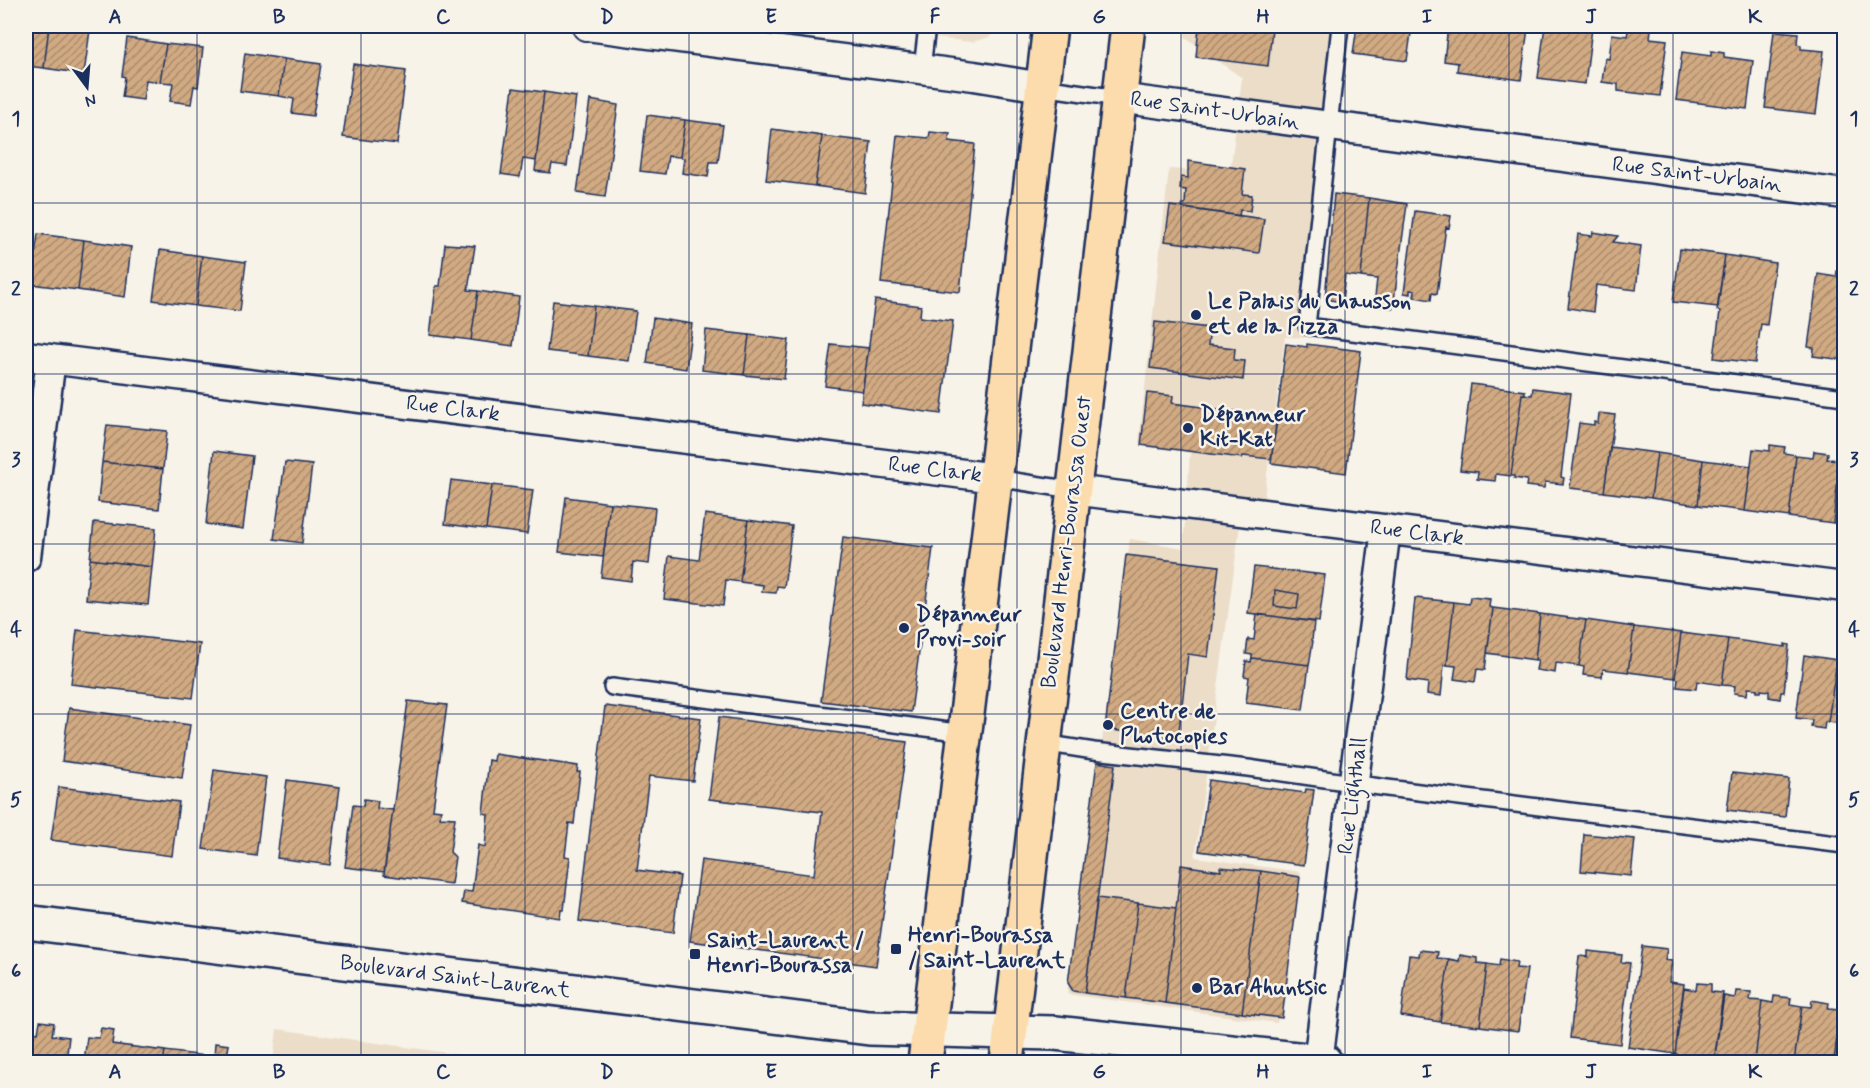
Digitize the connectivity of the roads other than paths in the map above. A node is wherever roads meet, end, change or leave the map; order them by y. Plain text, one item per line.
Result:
1 (587, 26) edge
2 (927, 26) edge
3 (1050, 26) edge
4 (1128, 26) edge
5 (1340, 26) edge
6 (922, 69) junction
7 (1042, 87) junction
8 (1118, 98) junction
9 (1329, 126) junction
10 (1845, 194) edge
11 (38, 357) edge
12 (1845, 397) edge
13 (996, 478) junction
14 (1073, 490) junction
15 (1386, 529) junction
16 (26, 557) edge
17 (1845, 587) edge
18 (612, 687) dead end
19 (964, 734) junction
20 (1043, 743) junction
21 (1354, 783) junction
22 (1845, 845) edge
23 (26, 922) edge
24 (927, 1044) edge
25 (1011, 1054) edge
26 (1321, 1062) edge

1 - 6 street, Rue Saint-Urbain
2 - 6 lane
3 - 7 main road
4 - 8 main road, Boulevard Henri-Bourassa Ouest
5 - 9 lane
6 - 7 street, Rue Saint-Urbain
7 - 8 lane, Rue Saint-Urbain
7 - 13 main road
8 - 9 street, Rue Saint-Urbain
8 - 14 main road, Boulevard Henri-Bourassa Ouest
9 - 10 street, Rue Saint-Urbain
9 - 12 lane
11 - 13 street, Rue Clark
11 - 16 street
13 - 14 lane, Rue Clark
13 - 19 main road
14 - 15 street, Rue Clark
14 - 20 main road, Boulevard Henri-Bourassa Ouest
15 - 17 street, Rue Clark
15 - 21 street, Rue Lighthall
18 - 19 lane
19 - 24 main road
20 - 21 lane
20 - 25 main road, Boulevard Henri-Bourassa Ouest
21 - 22 lane
21 - 26 street, Rue Lighthall
23 - 24 main road, Boulevard Saint-Laurent
24 - 25 main road, Boulevard Saint-Laurent
25 - 26 main road, Boulevard Saint-Laurent

